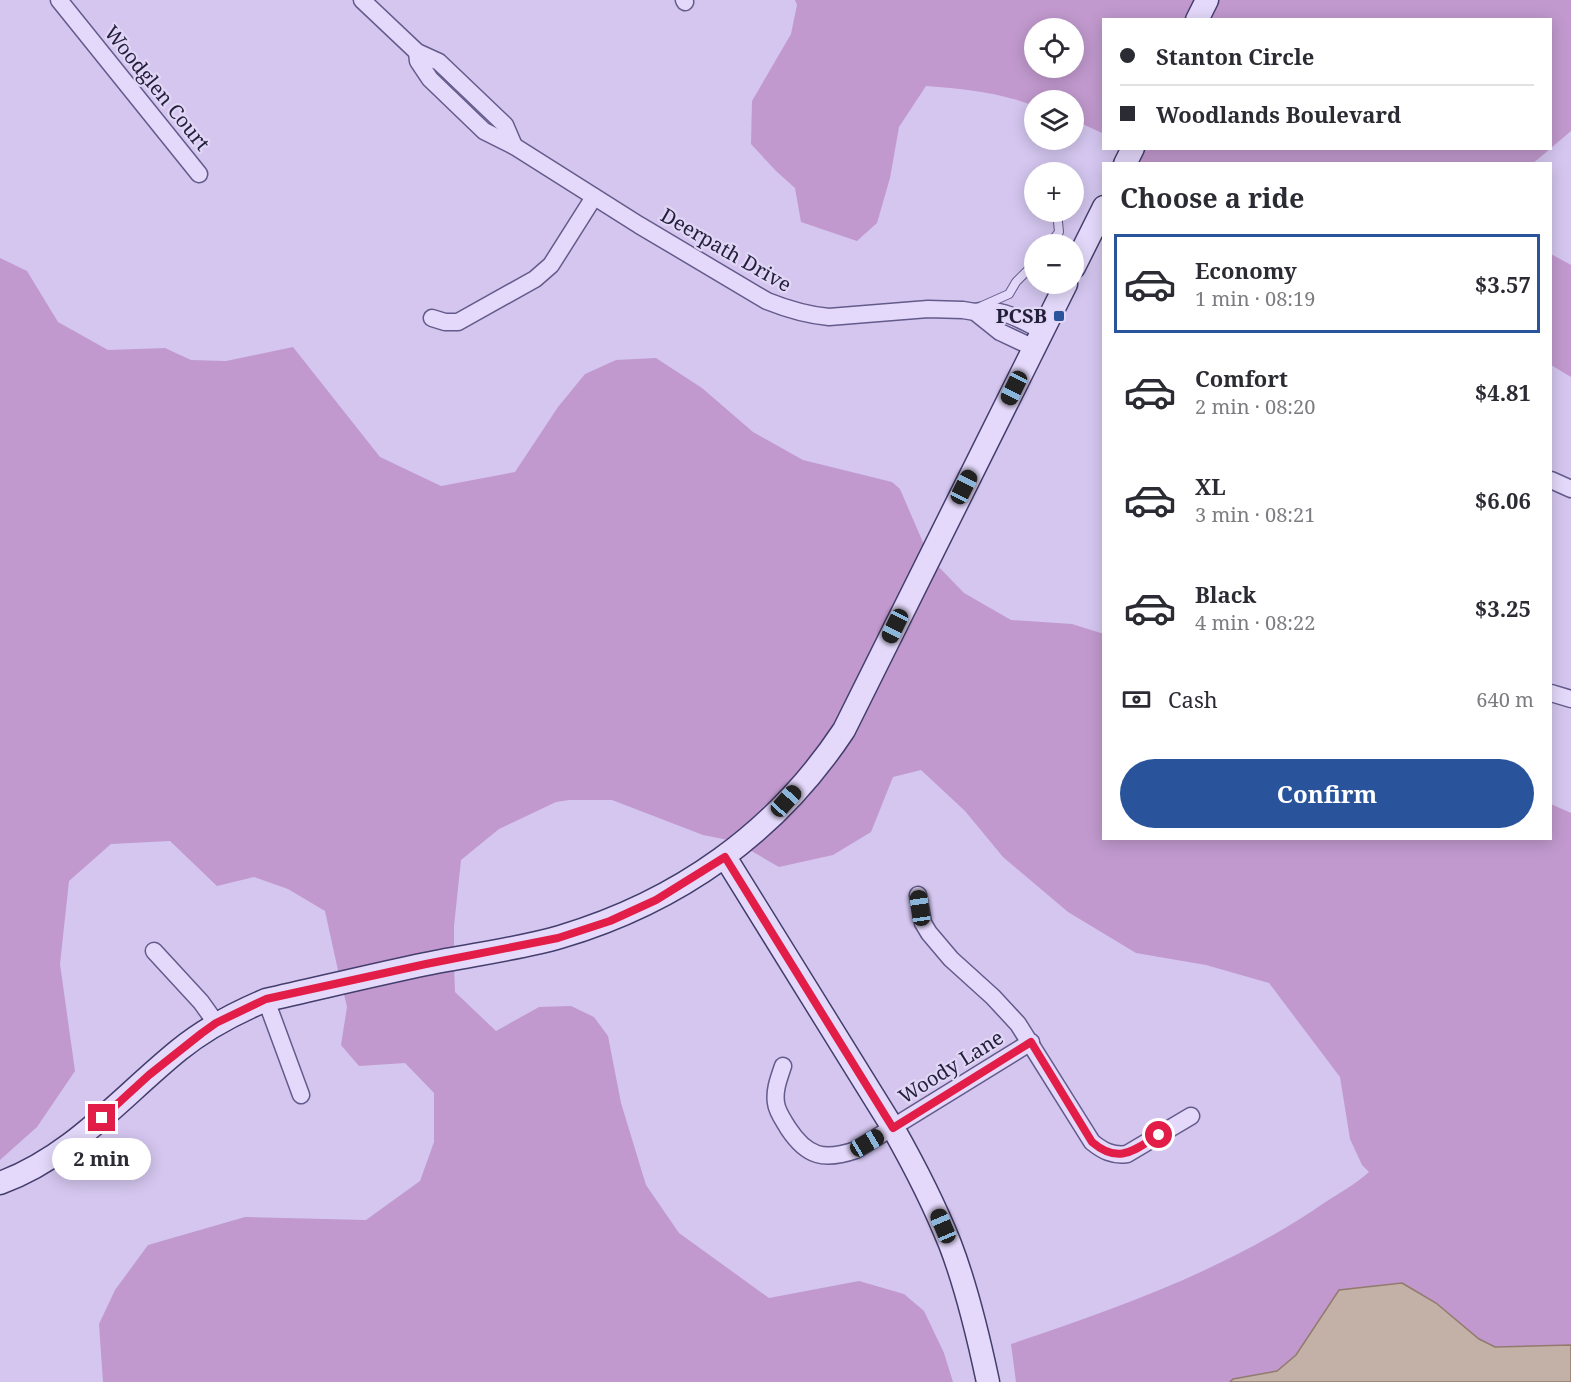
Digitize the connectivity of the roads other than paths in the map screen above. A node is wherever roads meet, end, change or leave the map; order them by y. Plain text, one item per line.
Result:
1 (59, 0) edge
2 (1207, 0) edge
3 (370, 2) edge
4 (1198, 18) edge
5 (199, 174) dead end
6 (594, 197) junction
7 (1102, 211) edge
8 (1084, 247) edge
9 (1024, 274) edge
10 (1061, 294) edge
11 (971, 312) junction
12 (432, 318) dead end
13 (1038, 339) junction
14 (1552, 480) edge
15 (1571, 489) edge
16 (1552, 693) edge
17 (1571, 699) edge
18 (725, 857) junction
19 (918, 895) dead end
20 (153, 951) dead end
21 (266, 999) junction
22 (216, 1023) junction
23 (1031, 1042) junction
24 (783, 1066) dead end
25 (301, 1095) dead end
26 (1191, 1116) dead end
27 (893, 1128) junction
28 (0, 1182) edge
29 (988, 1382) edge

1 - 5 street, Woodglen Court
2 - 4 street
3 - 6 street, Deerpath Drive
6 - 11 street, Deerpath Drive
6 - 12 street
7 - 8 street
9 - 11 lane
10 - 13 street
11 - 13 street
13 - 18 street
14 - 15 street
16 - 17 street
18 - 21 street
18 - 27 street
19 - 23 street
20 - 22 street
21 - 22 street
21 - 25 street
22 - 28 street
23 - 26 street
23 - 27 street, Woody Lane
24 - 27 street, Woody Lane
27 - 29 street

